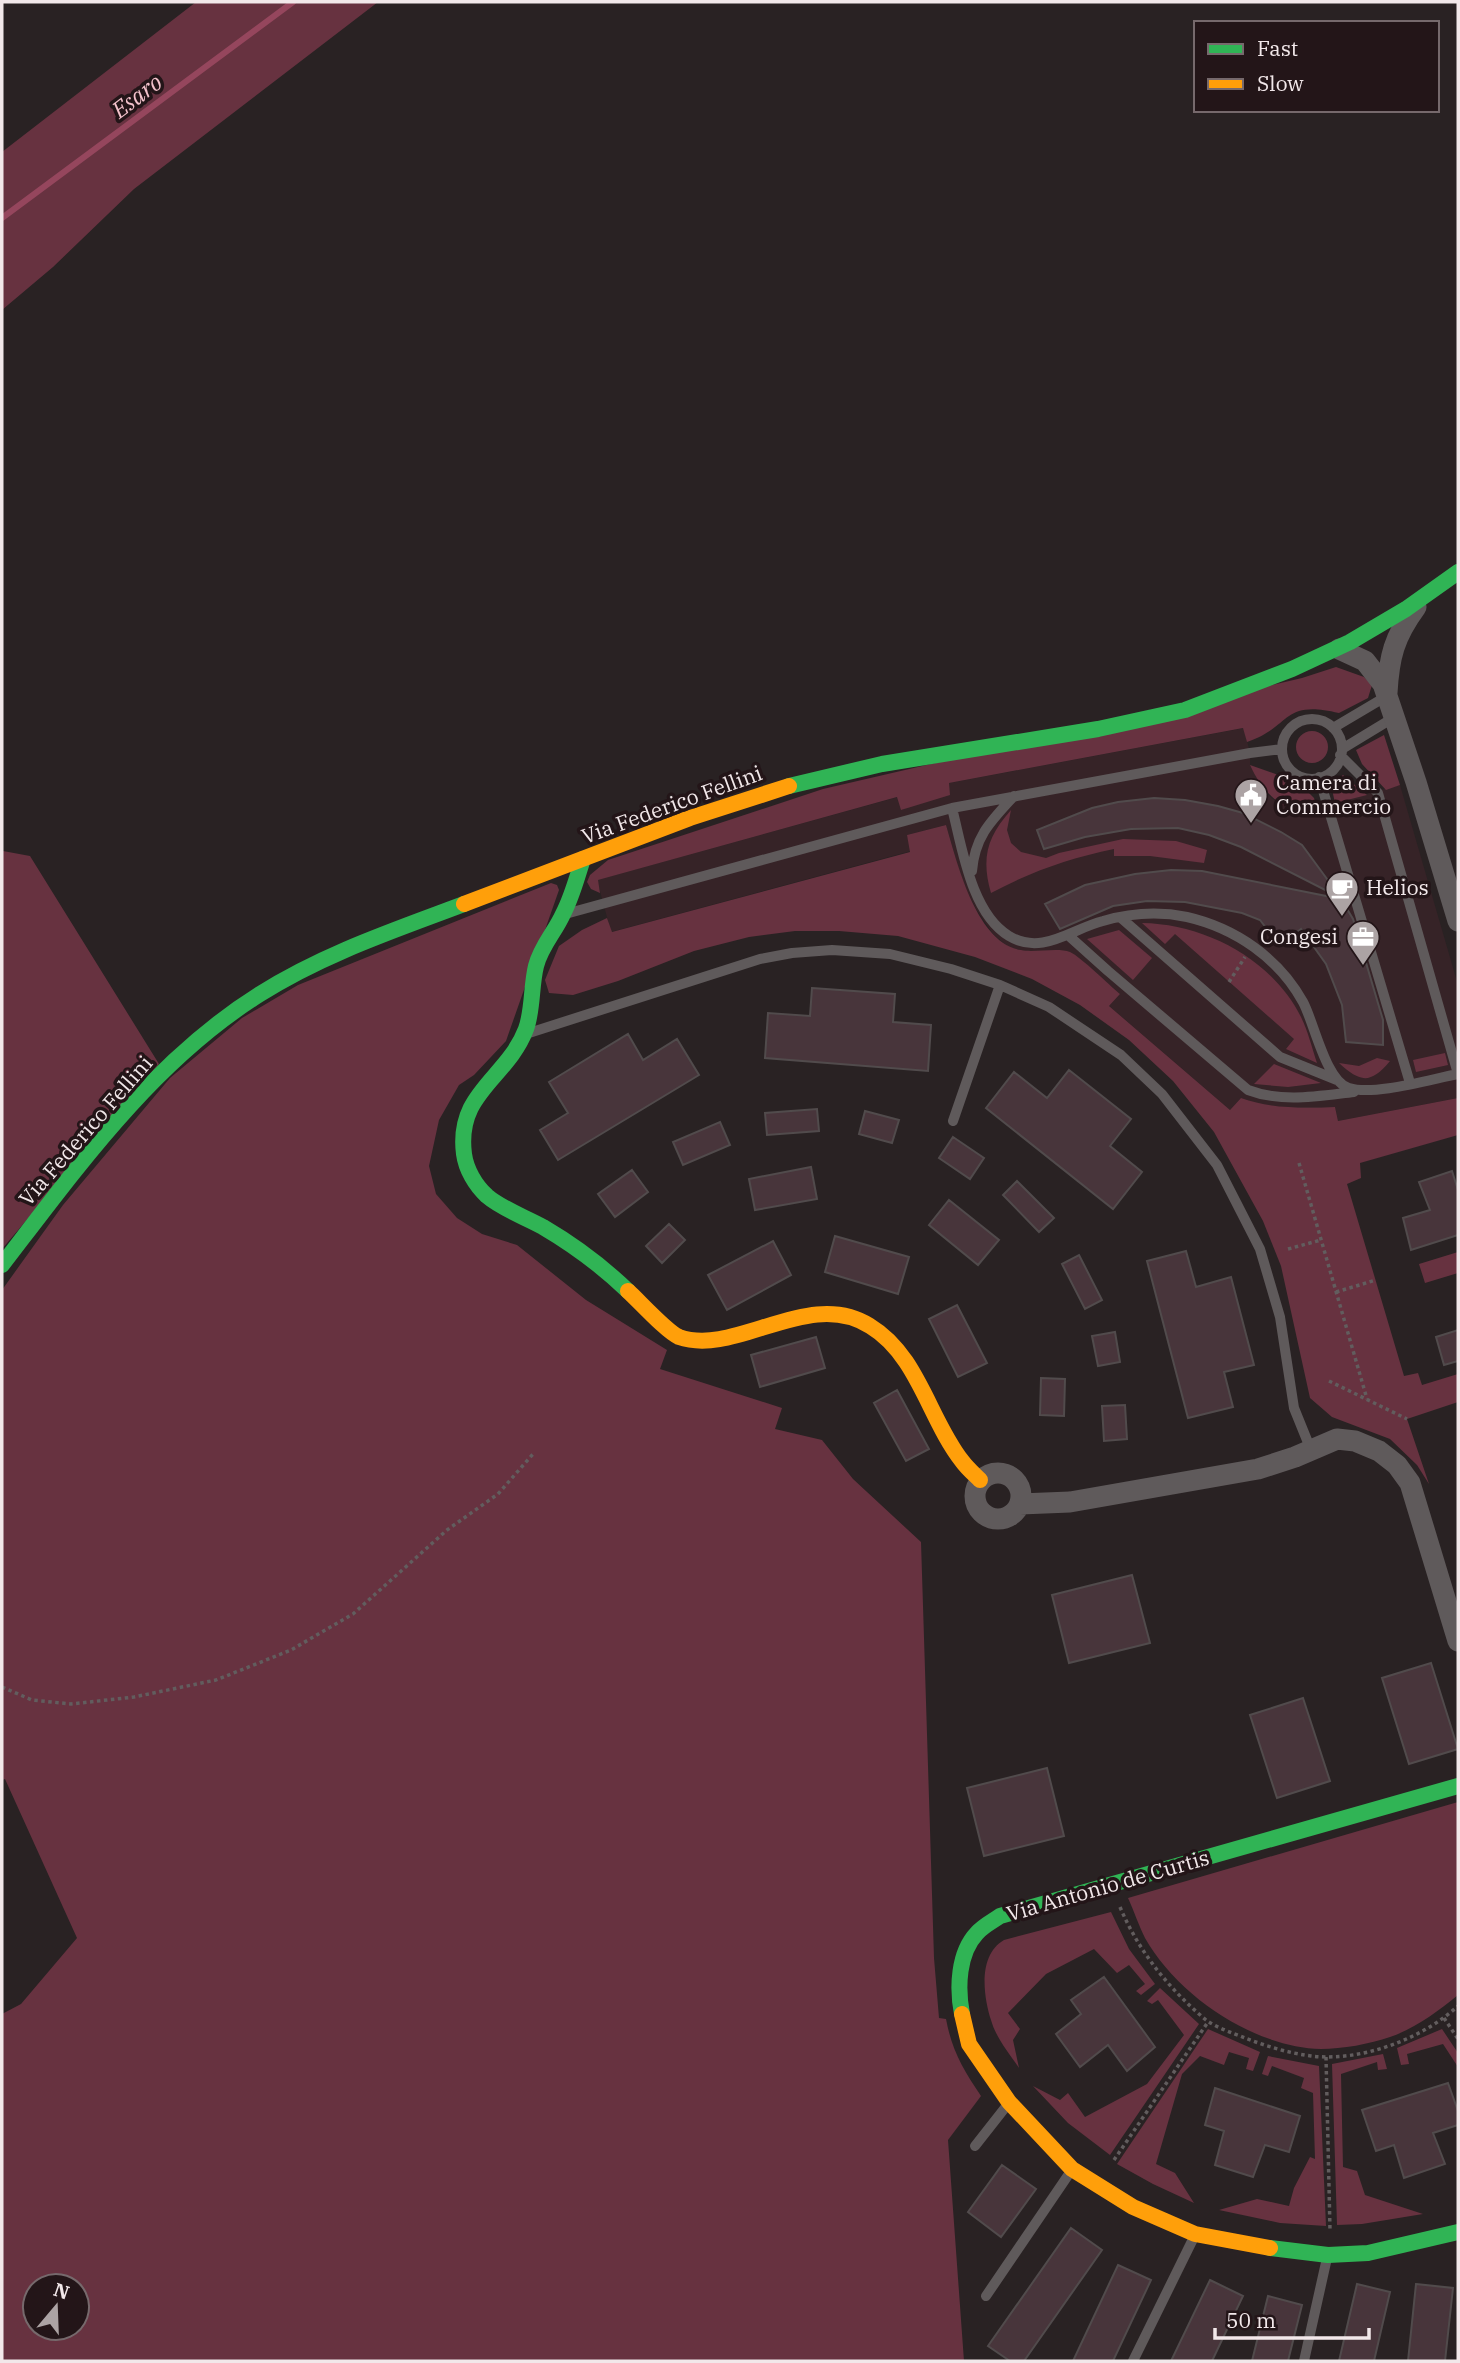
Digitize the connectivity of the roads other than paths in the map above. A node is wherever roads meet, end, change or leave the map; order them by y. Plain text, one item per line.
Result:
1 (1458, 572) edge
2 (1421, 601) junction
3 (1339, 649) junction
4 (1387, 696) junction
5 (1393, 718) junction
6 (1333, 727) junction
7 (1282, 749) junction
8 (1341, 752) junction
9 (1318, 777) junction
10 (1014, 796) junction
11 (952, 808) junction
12 (583, 859) junction
13 (971, 880) junction
14 (563, 915) junction
15 (1120, 917) junction
16 (1458, 921) edge
17 (1069, 936) junction
18 (1000, 985) junction
19 (523, 1035) junction
20 (1458, 1074) edge
21 (1337, 1080) junction
22 (1410, 1083) junction
23 (1363, 1091) junction
24 (953, 1121) dead end
25 (2, 1265) edge
26 (1311, 1450) junction
27 (980, 1480) junction
28 (1020, 1504) junction
29 (1458, 1641) edge
30 (1458, 1786) edge
31 (1009, 2102) junction
32 (975, 2146) dead end
33 (1072, 2169) junction
34 (1458, 2232) edge
35 (1195, 2234) junction
36 (1328, 2255) junction
37 (986, 2296) dead end
38 (1133, 2361) edge
39 (1304, 2361) edge

1 - 2 street, Via Federico Fellini
2 - 3 street, Via Federico Fellini
2 - 4 street
3 - 4 street
3 - 12 street, Via Federico Fellini
4 - 5 street
4 - 6 lane
5 - 8 lane
5 - 16 street
6 - 7 lane
6 - 8 lane
7 - 9 lane
7 - 10 lane
8 - 9 lane
8 - 20 lane
9 - 22 lane
10 - 11 lane
10 - 13 lane
11 - 13 lane
11 - 14 lane
12 - 14 street
12 - 25 street, Via Federico Fellini
13 - 17 lane
14 - 19 street
15 - 17 lane
15 - 21 lane
15 - 21 lane
17 - 23 lane
18 - 19 lane
18 - 24 lane
18 - 26 lane
19 - 27 street
20 - 22 lane
21 - 23 lane
22 - 23 lane
26 - 28 street
26 - 29 street
27 - 28 street
27 - 28 street
30 - 31 street, Via Antonio de Curtis
31 - 32 lane
31 - 33 street, Via Antonio de Curtis
33 - 35 street, Via Antonio de Curtis
33 - 37 lane
34 - 36 street, Via Antonio de Curtis
35 - 36 street, Via Antonio de Curtis
35 - 38 lane
36 - 39 lane

